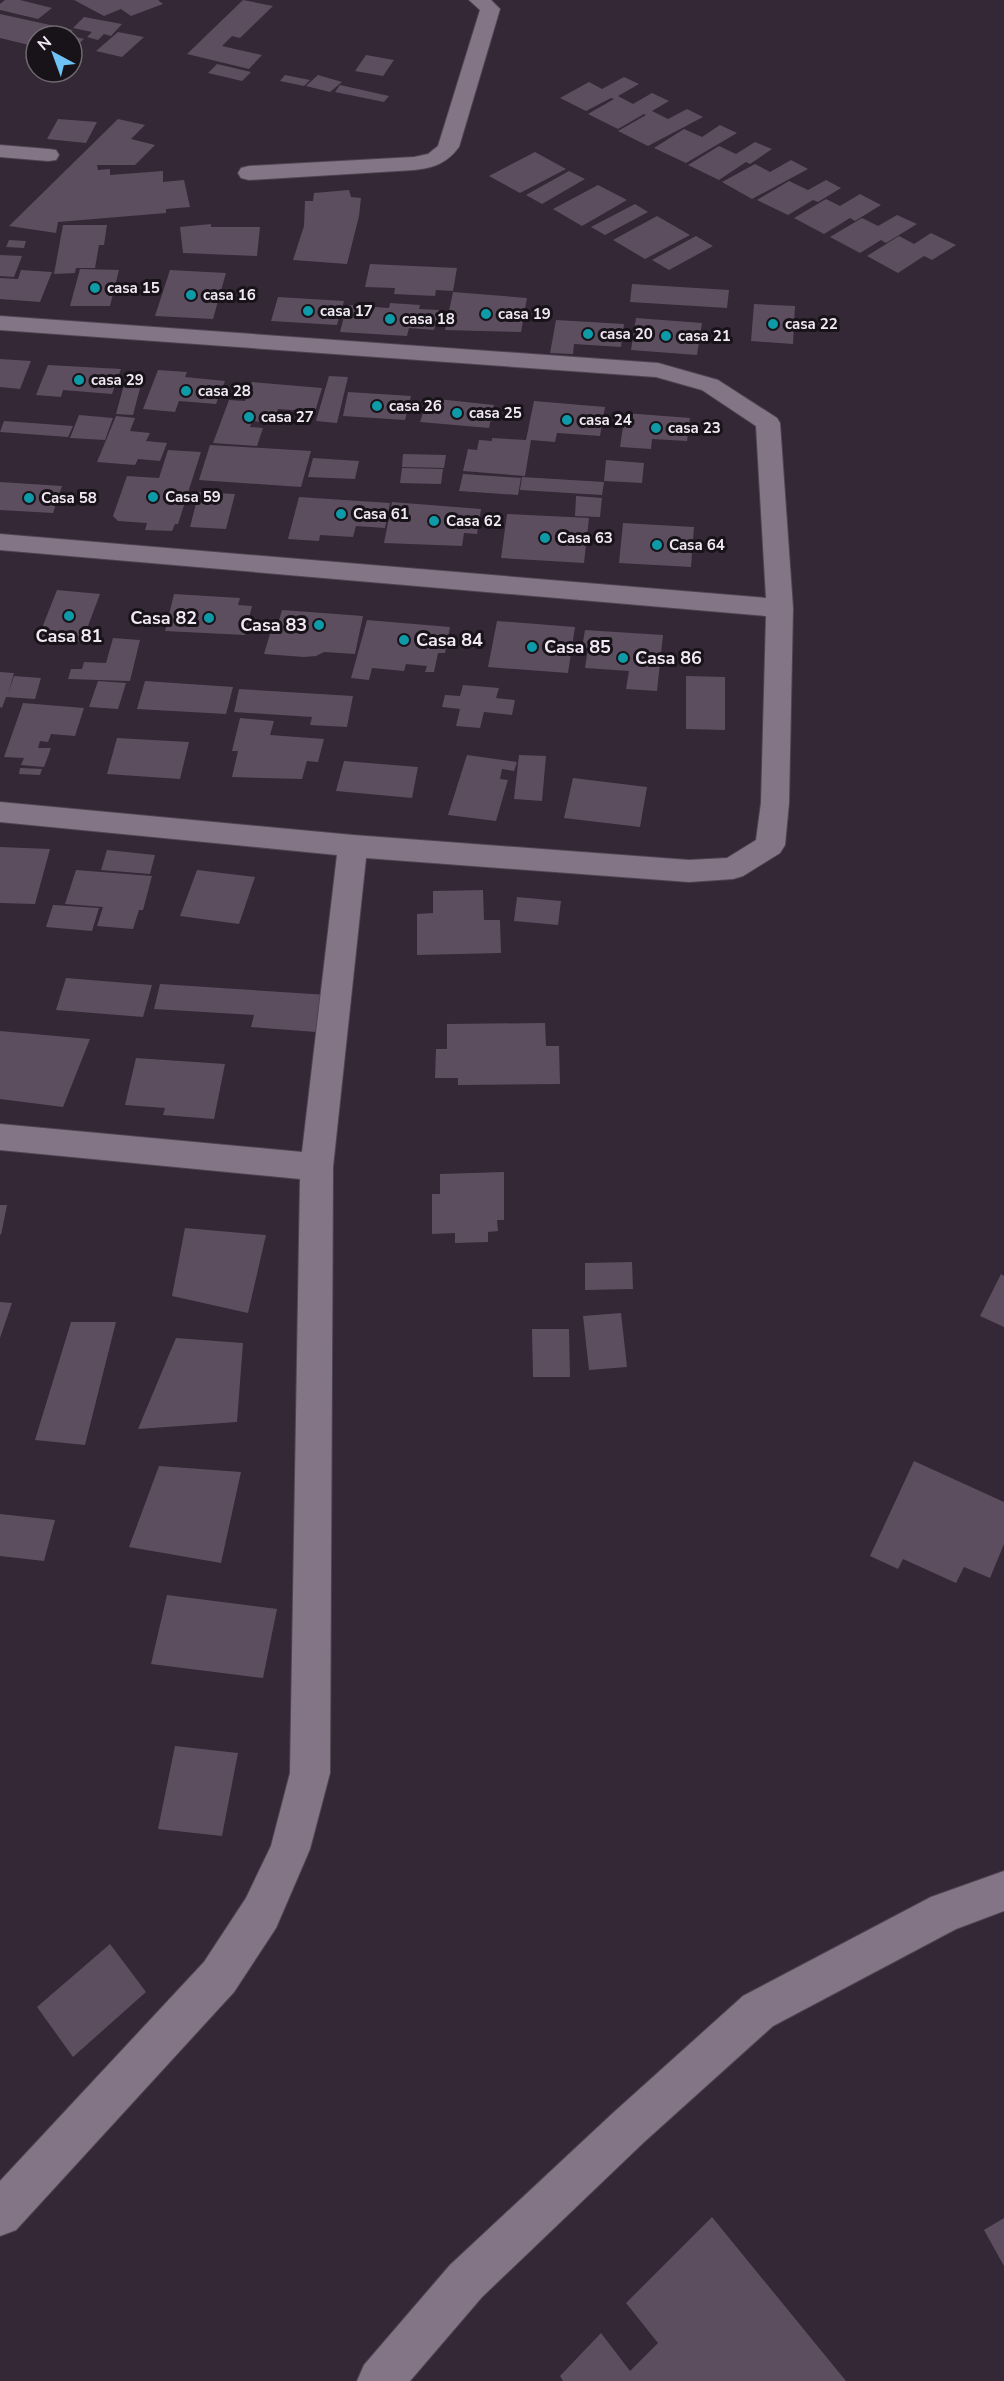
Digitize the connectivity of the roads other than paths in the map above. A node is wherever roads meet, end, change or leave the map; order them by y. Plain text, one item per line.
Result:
1 (478, 0) edge
2 (0, 151) edge
3 (48, 155) dead end
4 (249, 173) dead end
5 (0, 323) edge
6 (0, 542) edge
7 (780, 608) junction
8 (0, 812) edge
9 (353, 846) junction
10 (0, 1137) edge
11 (317, 1167) junction
12 (1004, 1891) edge
13 (0, 2214) edge
14 (380, 2381) edge

1 - 4 street
2 - 3 street
5 - 7 street
6 - 7 street
7 - 9 street
8 - 9 street
9 - 11 street
10 - 11 street
11 - 13 street
12 - 14 street

